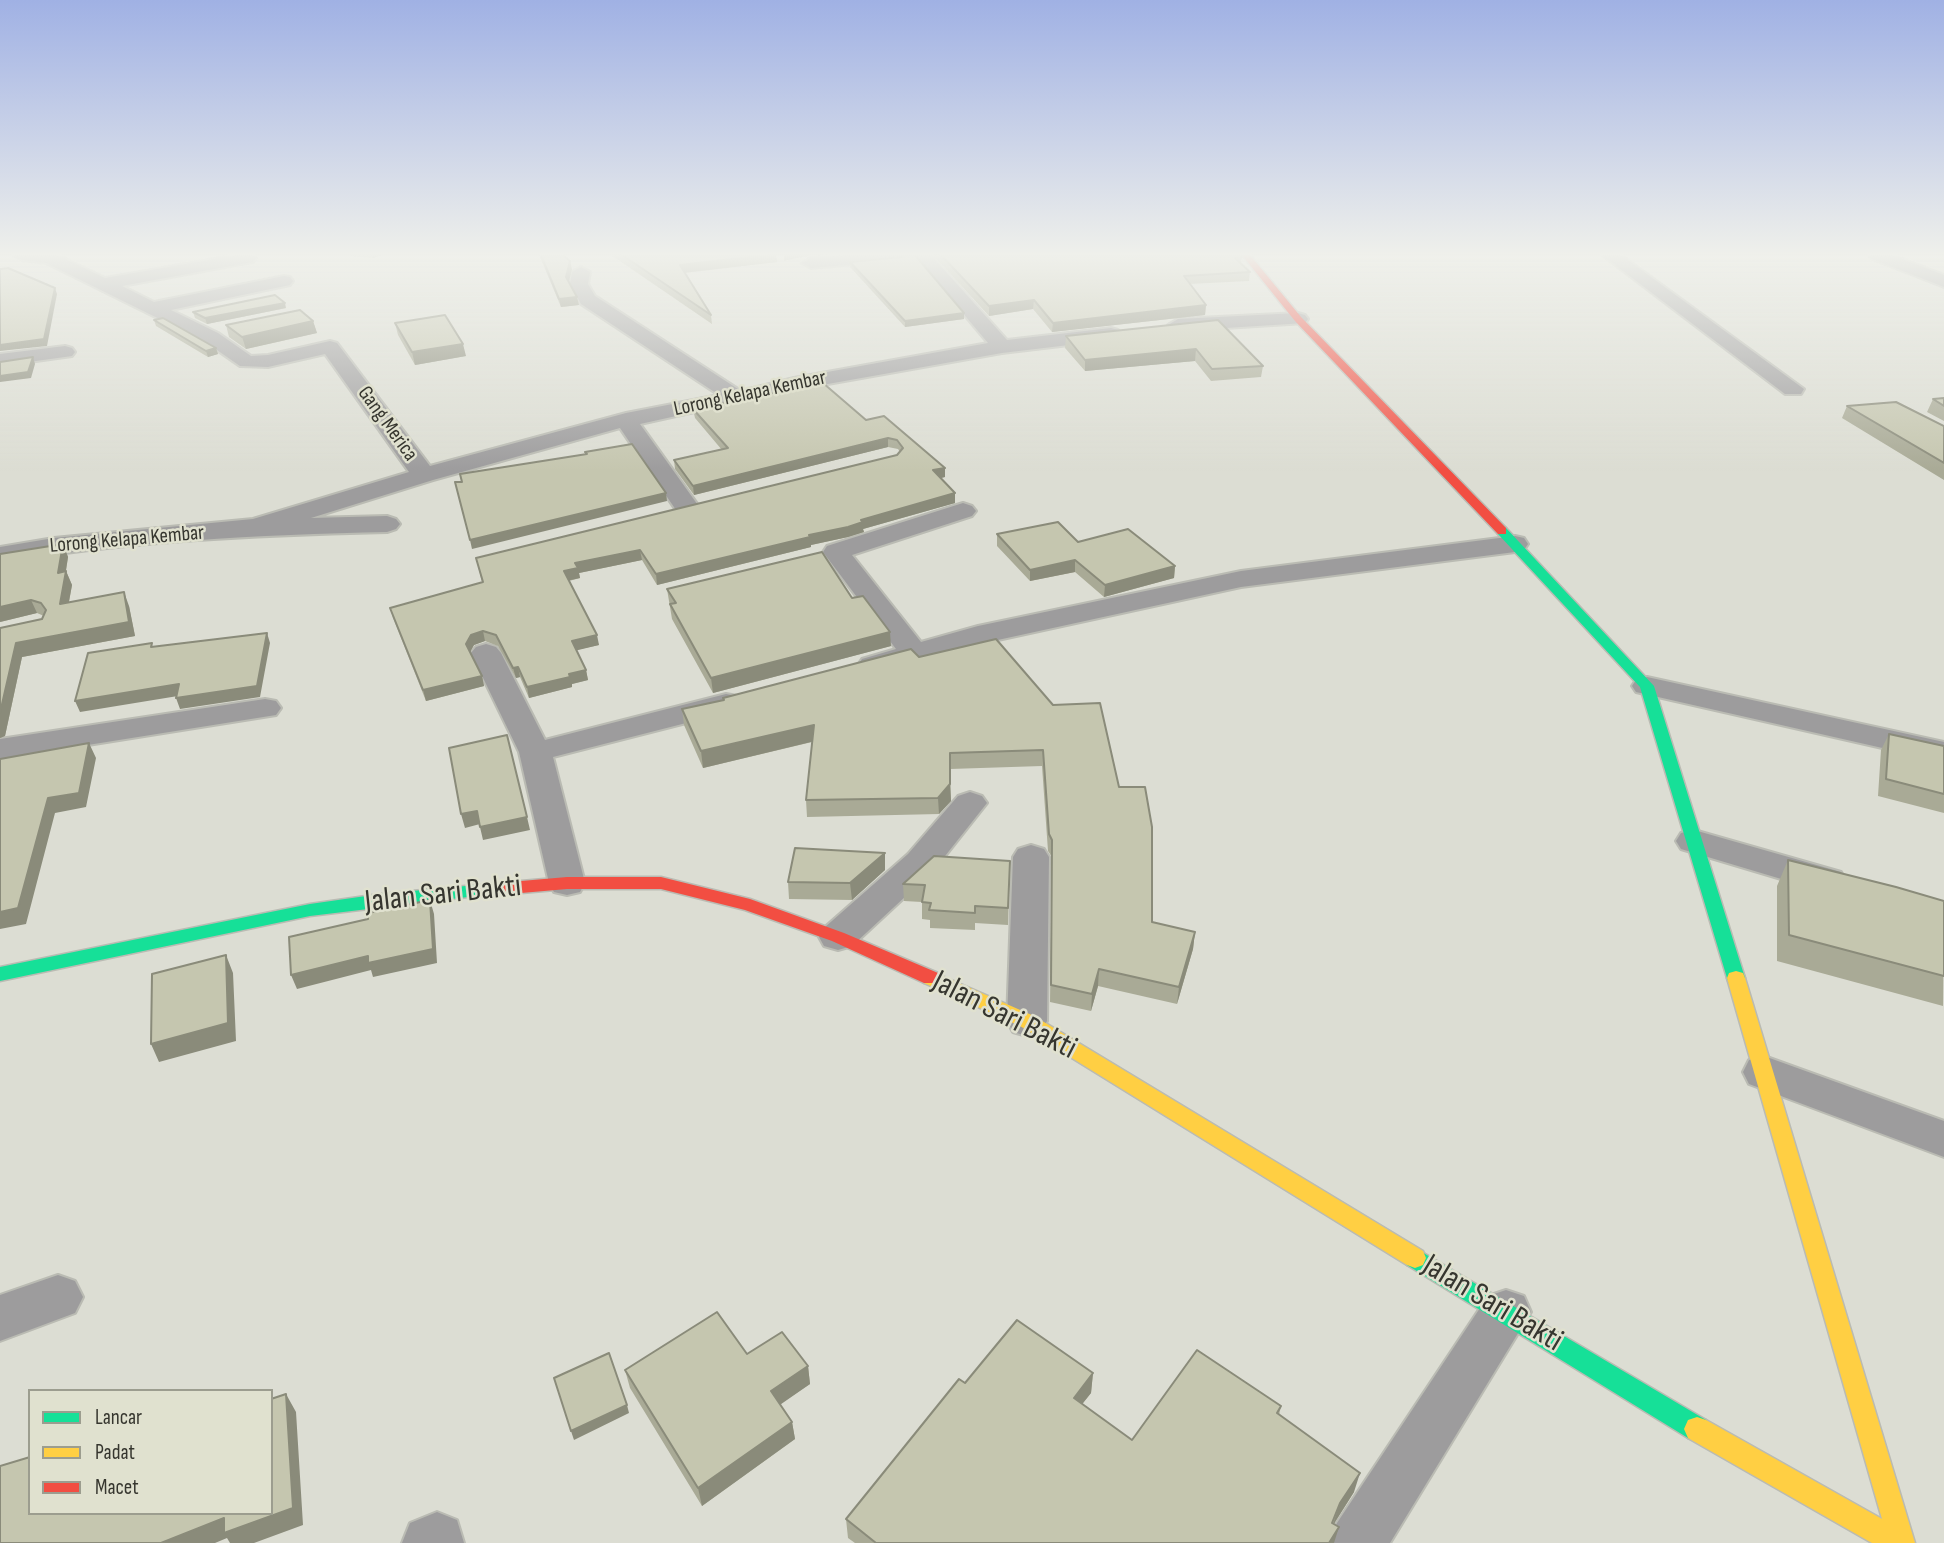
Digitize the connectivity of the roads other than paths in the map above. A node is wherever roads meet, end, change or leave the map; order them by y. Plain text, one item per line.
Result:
1 (189, 327) edge
2 (629, 327) edge
3 (985, 327) edge
4 (1162, 327) edge
5 (1307, 327) edge
6 (1708, 327) edge
7 (1154, 328) edge
8 (229, 329) edge
9 (1127, 332) edge
10 (204, 334) junction
11 (1002, 346) junction
12 (65, 352) dead end
13 (0, 360) edge
14 (1793, 389) dead end
15 (738, 398) junction
16 (626, 420) junction
17 (424, 475) junction
18 (714, 501) edge
19 (687, 508) junction
20 (963, 512) dead end
21 (662, 514) edge
22 (387, 524) dead end
23 (255, 527) junction
24 (1515, 544) junction
25 (836, 551) junction
26 (0, 555) edge
27 (810, 558) edge
28 (486, 653) dead end
29 (915, 654) junction
30 (849, 671) edge
31 (1647, 686) junction
32 (757, 694) edge
33 (265, 708) dead end
34 (0, 749) edge
35 (535, 751) junction
36 (1944, 752) edge
37 (970, 803) dead end
38 (1694, 841) junction
39 (1031, 857) dead end
40 (567, 883) junction
41 (1865, 892) edge
42 (838, 937) junction
43 (0, 974) edge
44 (1027, 1021) junction
45 (1764, 1072) junction
46 (1944, 1139) edge
47 (58, 1297) dead end
48 (1506, 1312) junction
49 (0, 1318) edge
50 (1357, 1543) edge
51 (1900, 1543) edge

1 - 10 street, Gang Merica
2 - 15 street
3 - 11 street
4 - 7 street
5 - 24 street
6 - 14 street
8 - 10 street
9 - 11 street, Lorong Kelapa Kembar
10 - 17 street, Gang Merica
11 - 15 street, Lorong Kelapa Kembar
12 - 13 street
15 - 16 street, Lorong Kelapa Kembar
16 - 17 street, Lorong Kelapa Kembar
16 - 19 street
17 - 23 street, Lorong Kelapa Kembar
18 - 19 street
19 - 21 street
20 - 25 street
22 - 23 street, Lorong Kelapa Kembar
23 - 26 street, Lorong Kelapa Kembar
24 - 29 street
24 - 31 street
25 - 27 street
25 - 29 street
28 - 35 street
29 - 30 street
31 - 36 street
31 - 38 street
32 - 35 street
33 - 34 street
35 - 40 street
37 - 42 street
38 - 41 street
38 - 45 street
39 - 44 street
40 - 42 street, Jalan Sari Bakti
40 - 43 street, Jalan Sari Bakti
42 - 44 street, Jalan Sari Bakti
44 - 48 street, Jalan Sari Bakti
45 - 46 street
45 - 51 street
47 - 49 street
48 - 50 street
48 - 51 street, Jalan Sari Bakti

